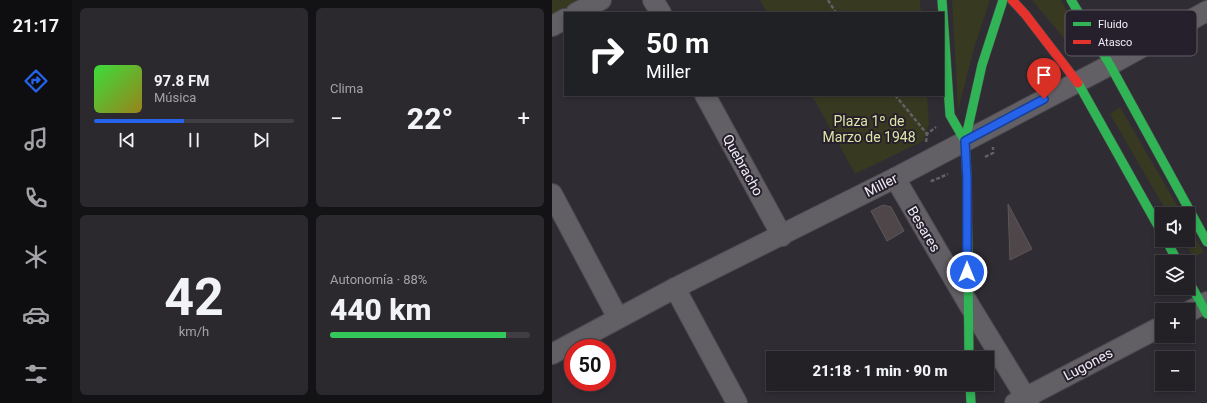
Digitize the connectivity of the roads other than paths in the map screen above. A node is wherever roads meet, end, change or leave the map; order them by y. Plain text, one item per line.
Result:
1 (601, 0) edge
2 (653, 0) edge
3 (942, 0) edge
4 (1003, 0) edge
5 (1012, 0) edge
6 (1071, 0) edge
7 (1077, 10) edge
8 (1207, 11) edge
9 (578, 12) edge
10 (659, 12) edge
11 (943, 12) edge
12 (1197, 17) edge
13 (564, 20) edge
14 (552, 26) edge
15 (944, 29) edge
16 (1105, 56) edge
17 (1126, 56) edge
18 (1110, 65) junction
19 (1078, 82) junction
20 (706, 96) edge
21 (965, 141) junction
22 (895, 178) junction
23 (552, 194) edge
24 (1155, 220) edge
25 (782, 236) junction
26 (1207, 242) edge
27 (675, 288) junction
28 (1195, 295) edge
29 (968, 303) junction
30 (1201, 308) edge
31 (618, 318) junction
32 (1155, 330) edge
33 (969, 351) edge
34 (552, 354) edge
35 (970, 391) edge
36 (1023, 401) edge
37 (737, 403) edge
38 (971, 403) edge

1 - 9 street
2 - 10 street
3 - 11 main road
4 - 21 main road
5 - 19 main road
6 - 7 main road
8 - 12 street, Miller
13 - 14 street
15 - 21 main road
16 - 18 main road
17 - 18 street, Miller
18 - 19 street, Miller
18 - 26 main road
19 - 21 street, Miller
19 - 24 main road
20 - 25 street, Quebracho
21 - 22 street, Miller
21 - 29 main road
22 - 25 street, Miller
22 - 29 street, Besares
23 - 31 street
25 - 27 street, Miller
27 - 31 street, Miller
27 - 37 street
28 - 30 main road
29 - 33 main road
29 - 36 street, Besares
31 - 34 street, Miller
32 - 36 street, Lugones
35 - 38 main road

